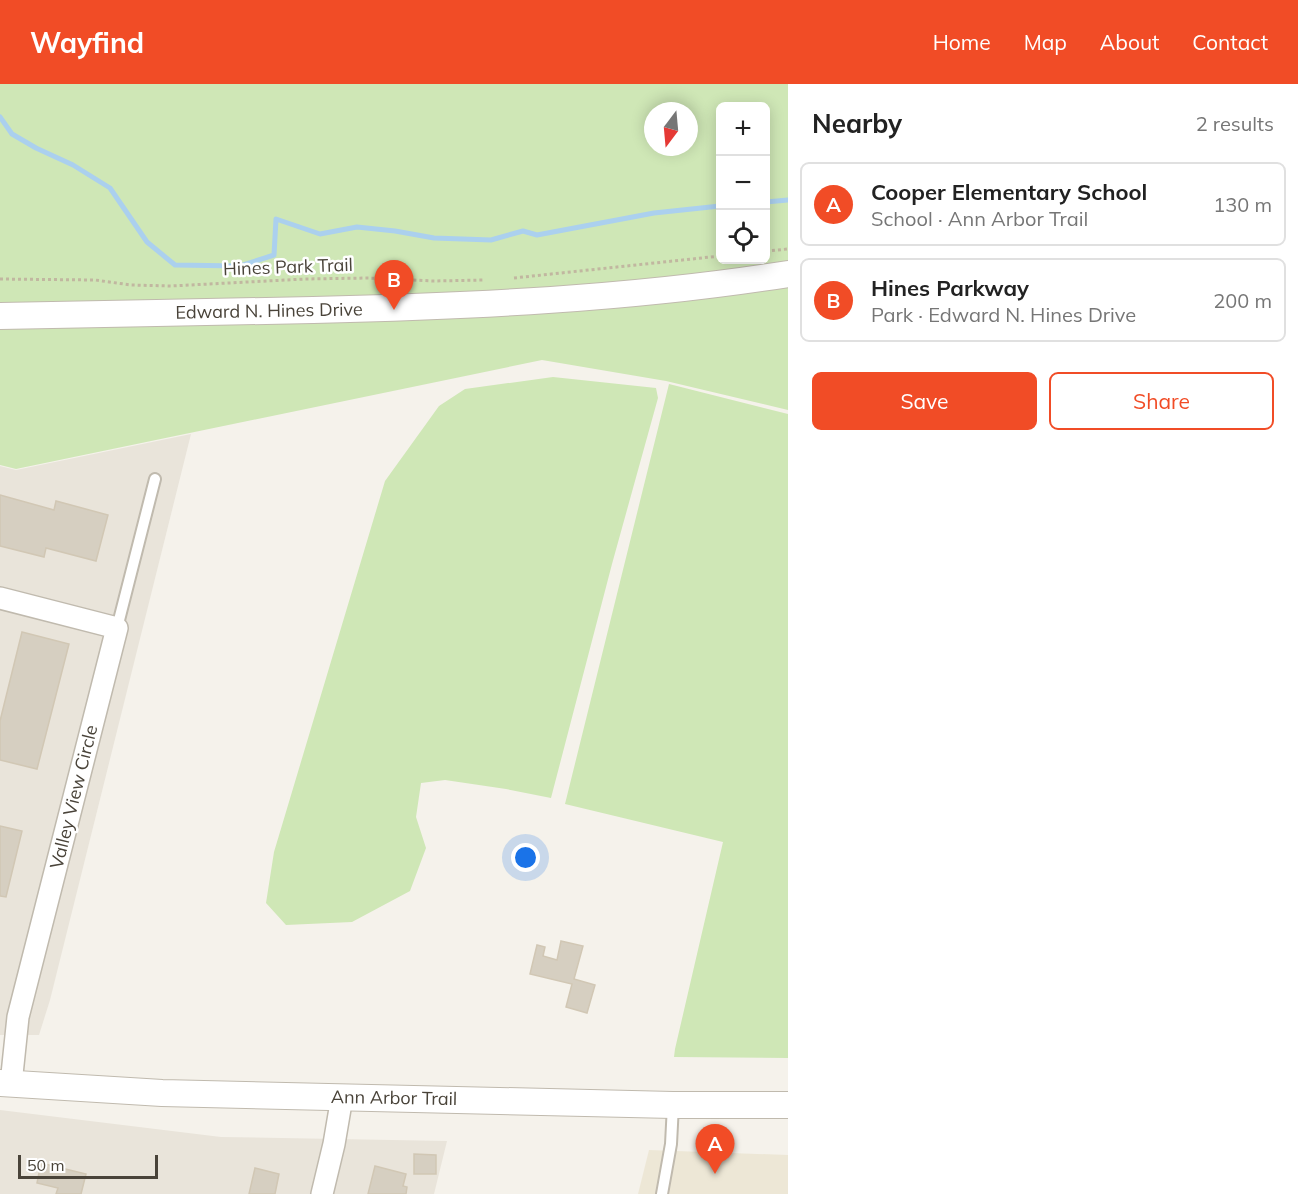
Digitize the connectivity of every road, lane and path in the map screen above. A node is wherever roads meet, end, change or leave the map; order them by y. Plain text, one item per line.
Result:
1 (788, 249) edge
2 (770, 251) edge
3 (716, 256) edge
4 (788, 274) edge
5 (514, 278) dead end
6 (0, 279) edge
7 (491, 280) dead end
8 (0, 316) edge
9 (155, 479) dead end
10 (0, 597) edge
11 (117, 628) junction
12 (6, 1084) edge
13 (342, 1097) junction
14 (673, 1105) junction
15 (788, 1105) edge
16 (322, 1194) edge
17 (662, 1194) edge

1 - 2 path
3 - 5 path
4 - 8 street, Edward N. Hines Drive
6 - 7 path, Hines Park Trail
9 - 11 lane
10 - 11 street
11 - 12 street, Valley View Circle
12 - 13 street, Ann Arbor Trail
13 - 14 street, Ann Arbor Trail
13 - 16 street
14 - 15 street, Ann Arbor Trail
14 - 17 lane

